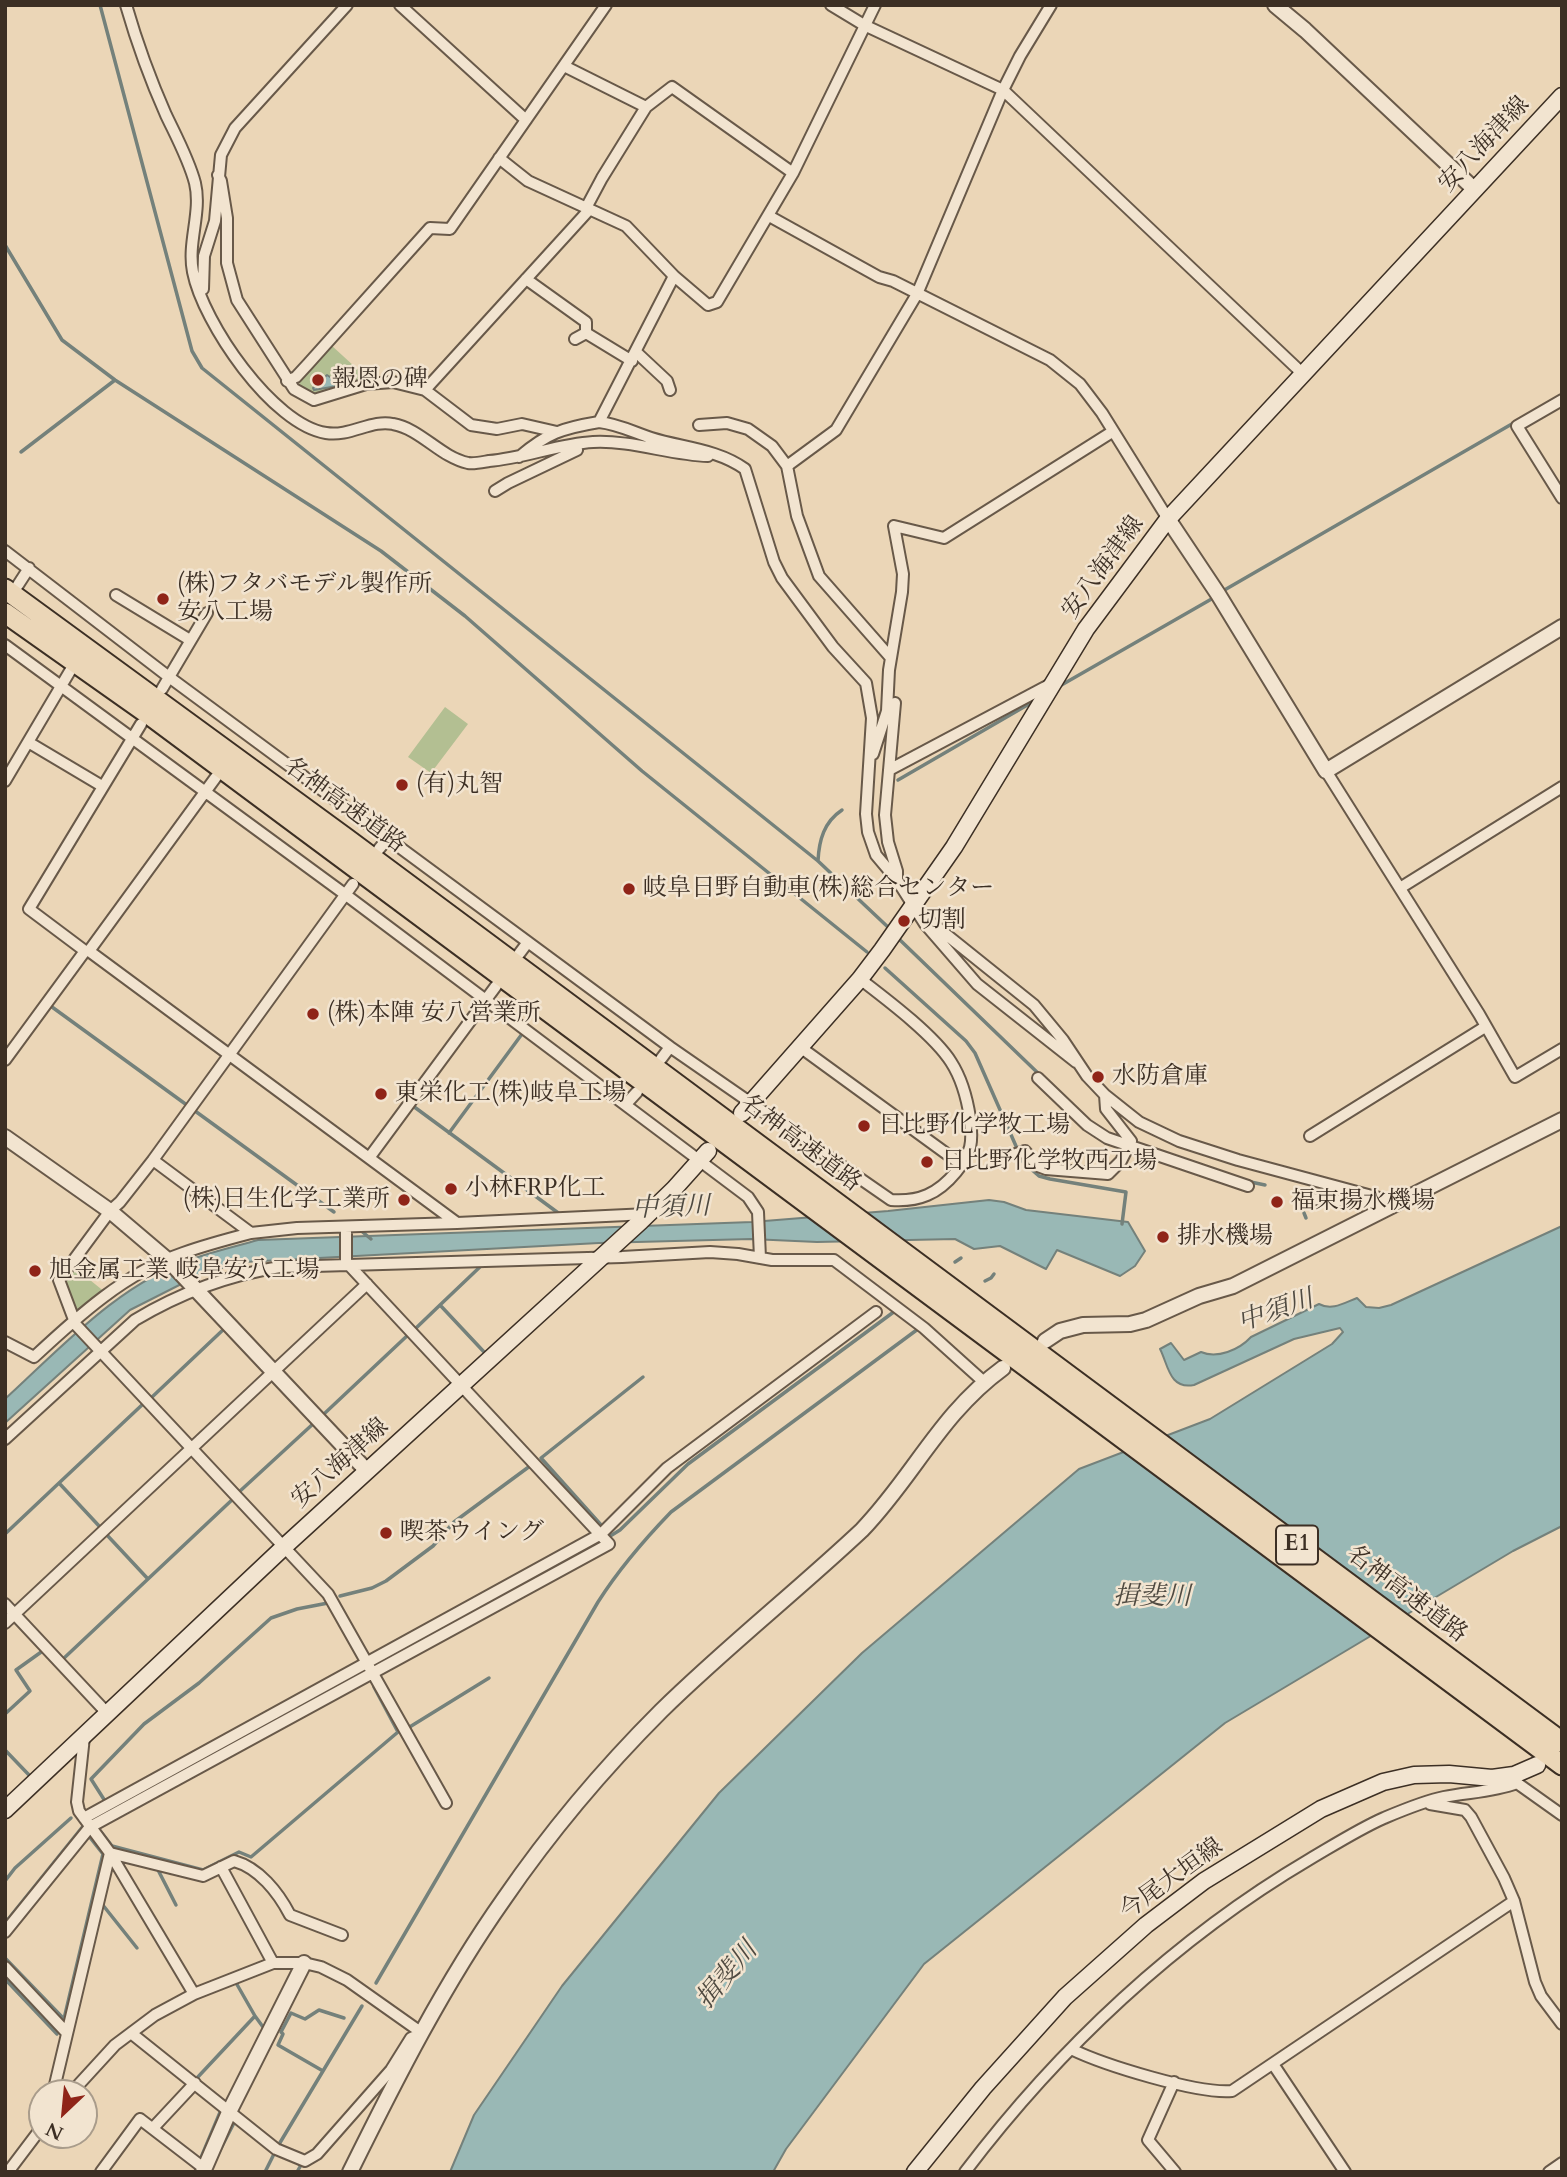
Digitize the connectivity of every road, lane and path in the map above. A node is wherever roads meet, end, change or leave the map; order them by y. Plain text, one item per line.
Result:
1 (126, 5) edge
2 (347, 5) edge
3 (400, 5) edge
4 (606, 5) edge
5 (831, 5) edge
6 (875, 5) edge
7 (1051, 5) edge
8 (1276, 5) edge
9 (864, 26) junction
10 (564, 66) junction
11 (1003, 90) junction
12 (1562, 96) edge
13 (646, 107) junction
14 (526, 120) junction
15 (499, 158) junction
16 (793, 173) junction
17 (218, 175) junction
18 (1474, 189) junction
19 (587, 209) junction
20 (769, 216) junction
21 (674, 276) junction
22 (526, 279) junction
23 (917, 294) junction
24 (203, 297) junction
25 (586, 333) junction
26 (575, 339) dead end
27 (634, 357) junction
28 (1303, 373) junction
29 (287, 381) junction
30 (425, 390) junction
31 (670, 390) dead end
32 (1562, 400) edge
33 (599, 422) junction
34 (699, 425) dead end
35 (557, 432) junction
36 (1112, 432) junction
37 (592, 442) junction
38 (722, 457) junction
39 (517, 459) junction
40 (787, 466) junction
41 (495, 491) dead end
42 (1562, 498) edge
43 (1168, 519) junction
44 (5, 551) edge
45 (29, 568) junction
46 (10, 587) edge
47 (116, 595) dead end
48 (5, 613) edge
49 (207, 613) dead end
50 (98, 624) junction
51 (1562, 627) edge
52 (92, 636) dead end
53 (190, 640) junction
54 (5, 645) edge
55 (891, 658) junction
56 (890, 670) junction
57 (70, 671) dead end
58 (169, 677) junction
59 (1051, 684) junction
60 (61, 685) junction
61 (162, 689) dead end
62 (141, 724) dead end
63 (249, 736) junction
64 (131, 737) junction
65 (28, 742) junction
66 (241, 746) dead end
67 (871, 760) junction
68 (889, 770) junction
69 (1326, 771) junction
70 (216, 776) dead end
71 (5, 781) edge
72 (102, 786) junction
73 (1562, 787) edge
74 (204, 790) junction
75 (388, 838) junction
76 (379, 849) dead end
77 (897, 880) junction
78 (353, 884) dead end
79 (1400, 888) junction
80 (346, 895) junction
81 (913, 906) junction
82 (528, 942) junction
83 (87, 951) junction
84 (519, 954) dead end
85 (860, 979) junction
86 (496, 986) dead end
87 (486, 1000) junction
88 (1485, 1027) junction
89 (670, 1047) junction
90 (800, 1047) junction
91 (1562, 1049) edge
92 (229, 1054) junction
93 (661, 1059) dead end
94 (5, 1060) edge
95 (1076, 1062) junction
96 (1038, 1078) dead end
97 (637, 1091) dead end
98 (1105, 1095) junction
99 (626, 1104) junction
100 (747, 1108) junction
101 (1562, 1121) edge
102 (1310, 1136) dead end
103 (5, 1137) edge
104 (1129, 1147) junction
105 (1016, 1154) dead end
106 (704, 1155) junction
107 (369, 1158) junction
108 (153, 1160) junction
109 (962, 1165) junction
110 (1248, 1186) dead end
111 (1312, 1199) dead end
112 (1398, 1203) junction
113 (110, 1211) junction
114 (644, 1217) junction
115 (457, 1223) junction
116 (346, 1230) dead end
117 (251, 1233) junction
118 (760, 1254) junction
119 (603, 1255) junction
120 (169, 1261) junction
121 (347, 1262) junction
122 (367, 1284) junction
123 (195, 1287) junction
124 (876, 1312) dead end
125 (75, 1323) junction
126 (1045, 1341) dead end
127 (5, 1342) edge
128 (99, 1348) junction
129 (1003, 1368) dead end
130 (273, 1371) junction
131 (984, 1382) junction
132 (461, 1384) junction
133 (5, 1438) edge
134 (192, 1447) junction
135 (367, 1471) junction
136 (601, 1534) junction
137 (285, 1546) junction
138 (5, 1604) edge
139 (15, 1614) junction
140 (5, 1623) edge
141 (369, 1668) junction
142 (107, 1713) junction
143 (84, 1737) junction
144 (1562, 1742) edge
145 (1537, 1765) dead end
146 (1562, 1765) edge
147 (1516, 1779) junction
148 (446, 1803) dead end
149 (1423, 1804) junction
150 (5, 1810) edge
151 (1562, 1815) edge
152 (87, 1822) junction
153 (110, 1853) junction
154 (221, 1867) junction
155 (1514, 1900) junction
156 (5, 1932) edge
157 (342, 1935) dead end
158 (273, 1963) junction
159 (304, 1963) junction
160 (5, 1967) edge
161 (194, 1994) junction
162 (1562, 2024) edge
163 (66, 2032) junction
164 (131, 2033) junction
165 (422, 2033) junction
166 (1071, 2049) junction
167 (1273, 2064) junction
168 (56, 2079) edge
169 (84, 2079) edge
170 (1174, 2082) junction
171 (195, 2083) junction
172 (230, 2110) junction
173 (153, 2129) junction
174 (28, 2146) edge
175 (1562, 2164) edge
176 (204, 2170) edge
177 (8, 2172) edge
178 (102, 2172) edge
179 (350, 2172) edge
180 (915, 2172) edge
181 (965, 2172) edge
182 (1175, 2172) edge
183 (1345, 2172) edge
184 (1549, 2172) edge

1 - 24 street
2 - 17 street
3 - 14 street
4 - 10 street
5 - 9 street
6 - 9 street
7 - 11 street
8 - 18 street
9 - 11 street
9 - 16 street
10 - 13 street
10 - 14 street
11 - 23 street
11 - 28 street
12 - 18 main road, 安八海津線
13 - 16 street
13 - 19 street
14 - 15 street
15 - 19 street
15 - 29 street
16 - 20 street
17 - 24 street
17 - 29 street
18 - 28 main road, 安八海津線
19 - 21 street
19 - 22 street
20 - 21 street
20 - 23 street
21 - 27 street
22 - 25 street
22 - 30 street
23 - 36 street
23 - 40 street
24 - 39 street
25 - 26 street
25 - 27 street
27 - 31 street
27 - 33 street
28 - 43 main road, 安八海津線
29 - 30 street
30 - 35 street
32 - 42 street
33 - 35 street
33 - 38 street
34 - 40 street
35 - 39 street
36 - 43 street
36 - 55 street
37 - 38 street
37 - 39 street
37 - 41 street
38 - 67 street
40 - 55 street
43 - 59 main road, 安八海津線
43 - 69 street
44 - 45 street
45 - 46 street
45 - 50 street
46 - 144 highway, 名神高速道路 / E1
47 - 53 street
48 - 146 highway, 名神高速道路 / E1
49 - 53 street
50 - 52 street
50 - 58 street
51 - 69 street
53 - 58 street
54 - 60 street
55 - 56 street
56 - 67 street
56 - 68 street
57 - 60 street
58 - 61 street
58 - 63 street
59 - 68 street
59 - 81 main road, 安八海津線
60 - 64 street
60 - 65 street
62 - 64 street
63 - 66 street
63 - 75 street
64 - 72 street
64 - 74 street
65 - 71 street
65 - 72 street
67 - 77 street
68 - 77 street
69 - 79 street
70 - 74 street
72 - 83 street
73 - 79 street
74 - 80 street
74 - 83 street
75 - 76 street
75 - 82 street
77 - 81 street
78 - 80 street
79 - 88 street
80 - 87 street
80 - 92 street
81 - 85 main road, 安八海津線
81 - 95 street
81 - 95 street
82 - 84 street
82 - 89 street
83 - 92 street
83 - 94 street
85 - 90 main road, 安八海津線
85 - 109 street
86 - 87 street
87 - 99 street
87 - 107 street
88 - 91 street
88 - 102 street
89 - 93 street
89 - 100 street
90 - 100 main road, 安八海津線
90 - 109 street
92 - 107 street
92 - 108 street
95 - 98 street
96 - 104 street
97 - 99 street
98 - 104 street
98 - 112 street
99 - 106 street
100 - 109 street
101 - 112 street
103 - 113 street
104 - 105 street
104 - 110 street
106 - 114 main road, 安八海津線
106 - 118 street
107 - 115 street
108 - 113 street
108 - 117 street
111 - 112 street
112 - 126 street
113 - 120 street
113 - 125 street
114 - 115 street
114 - 119 main road, 安八海津線
115 - 117 street
116 - 121 street
117 - 120 street
118 - 119 street
118 - 131 street
119 - 121 street
119 - 132 main road, 安八海津線
120 - 123 street
120 - 125 street
121 - 122 street
121 - 123 street
122 - 130 street
122 - 132 street
123 - 128 street
123 - 130 street
124 - 136 street
125 - 127 street
125 - 128 street
128 - 133 street
128 - 134 street
129 - 131 street
130 - 134 street
130 - 135 street
131 - 165 street
132 - 135 main road, 安八海津線
132 - 136 street
134 - 137 street
134 - 139 street
135 - 137 main road, 安八海津線
136 - 141 street
137 - 141 street
137 - 142 main road, 安八海津線
138 - 139 street
139 - 140 street
139 - 142 street
141 - 148 street
141 - 152 street
142 - 143 main road, 安八海津線
143 - 150 main road, 安八海津線
143 - 152 street
145 - 147 main road, 今尾大垣線
147 - 149 street
147 - 151 street
147 - 180 main road, 今尾大垣線
149 - 155 street
149 - 166 street
152 - 153 street
152 - 156 street
153 - 154 street
153 - 161 street
153 - 163 street
154 - 157 street
154 - 158 street
155 - 162 street
155 - 167 street
158 - 159 street
158 - 161 street
159 - 165 street
159 - 172 street
160 - 163 street
161 - 164 street
163 - 168 street
164 - 169 street
164 - 171 street
165 - 172 street
165 - 179 street
166 - 170 street
166 - 181 street
167 - 170 street
167 - 183 street
170 - 182 street
171 - 172 street
171 - 173 street
172 - 176 street
173 - 176 street
173 - 178 street
174 - 177 street
175 - 184 street

